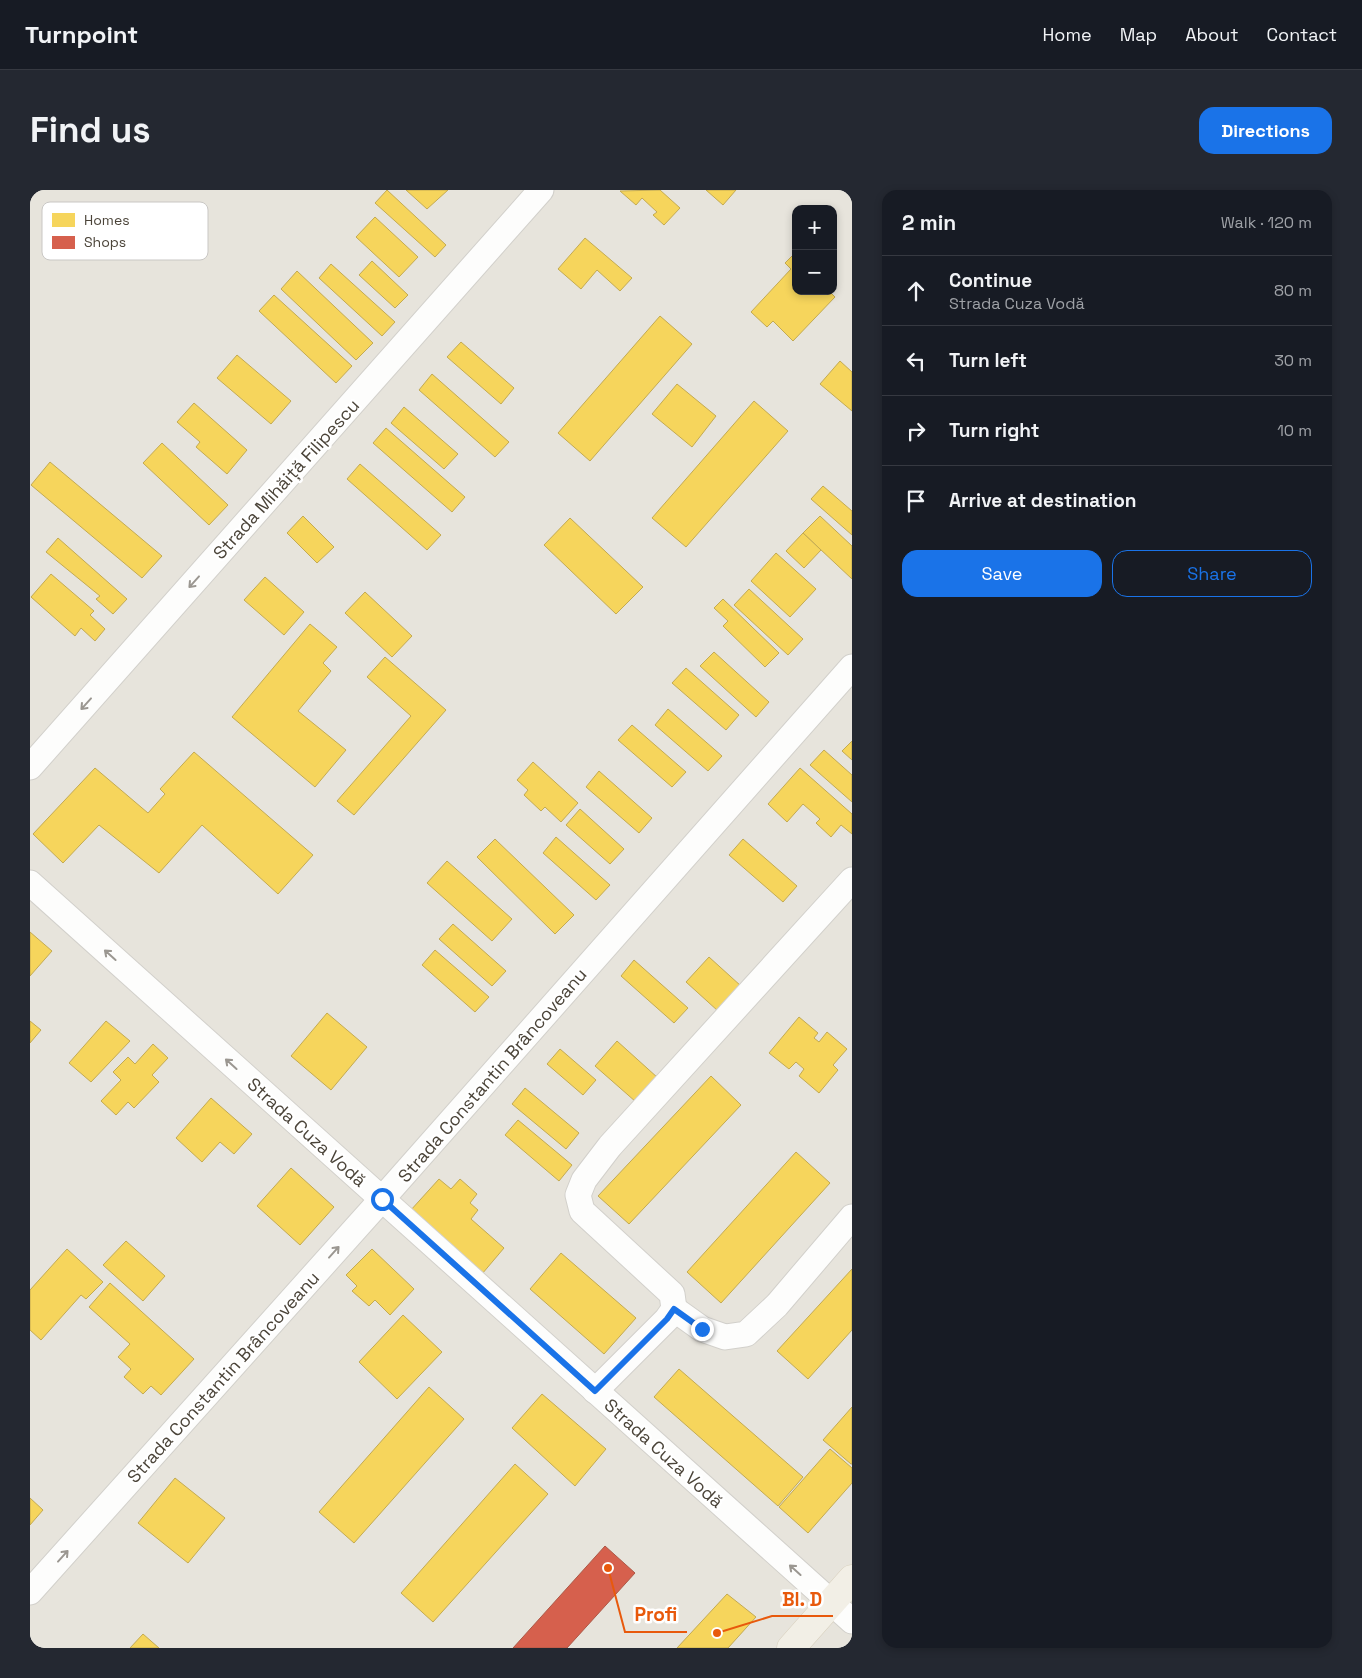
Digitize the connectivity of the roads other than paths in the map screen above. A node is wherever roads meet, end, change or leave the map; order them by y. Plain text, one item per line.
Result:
1 (542, 190) edge
2 (852, 668) edge
3 (30, 767) edge
4 (852, 880) edge
5 (30, 883) edge
6 (382, 1199) junction
7 (852, 1218) edge
8 (674, 1309) junction
9 (595, 1391) junction
10 (852, 1578) edge
11 (30, 1592) edge
12 (831, 1603) junction
13 (852, 1621) edge
14 (791, 1648) edge

1 -> 3 street, Strada Mihăiță Filipescu
2 - 6 street, Strada Constantin Brâncoveanu
4 - 8 street
6 -> 5 street, Strada Cuza Vodă
6 - 9 street, Strada Cuza Vodă
11 -> 6 street, Strada Constantin Brâncoveanu
7 - 8 street
8 - 9 street
12 -> 9 street, Strada Cuza Vodă
10 - 12 main road
12 - 13 street, Strada Cuza Vodă
12 - 14 main road

